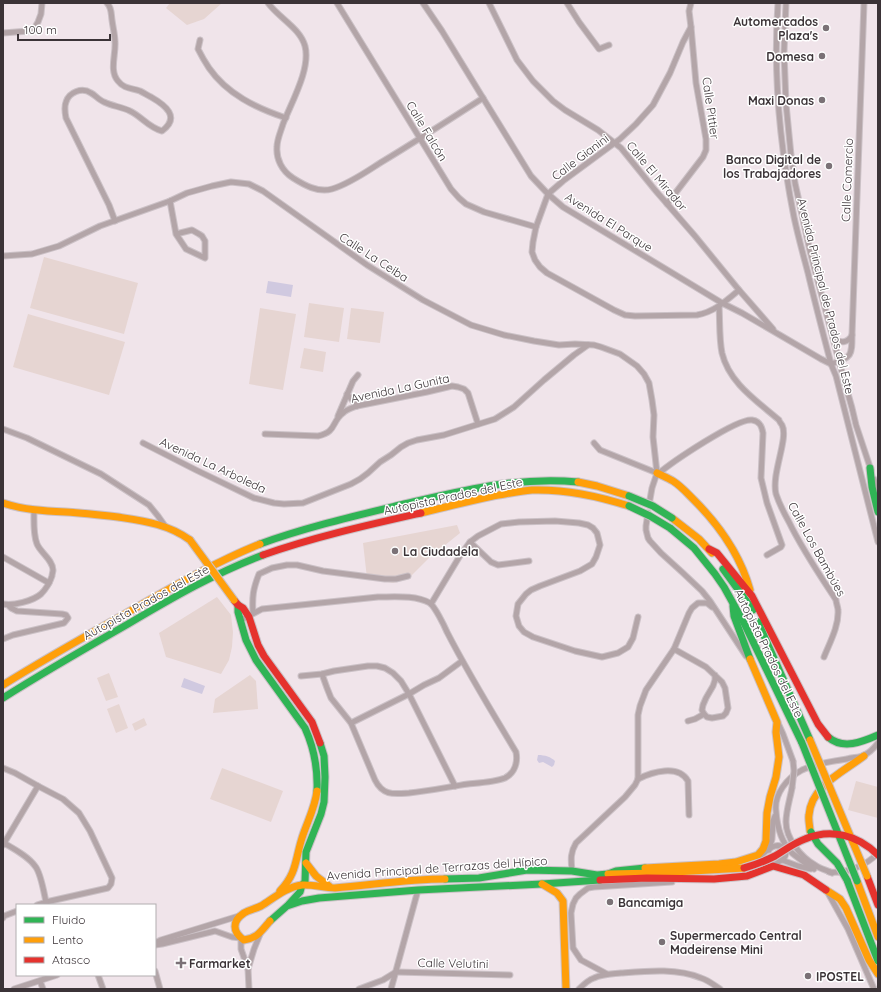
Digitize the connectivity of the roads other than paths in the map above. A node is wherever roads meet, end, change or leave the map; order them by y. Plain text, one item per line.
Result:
1 (42, 3) edge
2 (108, 3) edge
3 (268, 3) edge
4 (337, 3) edge
5 (423, 3) edge
6 (489, 3) edge
7 (567, 3) edge
8 (690, 3) edge
9 (778, 3) edge
10 (786, 3) edge
11 (864, 3) edge
12 (691, 28) junction
13 (3, 34) edge
14 (200, 40) dead end
15 (609, 45) dead end
16 (483, 98) junction
17 (286, 118) junction
18 (420, 139) junction
19 (615, 143) junction
20 (548, 194) junction
21 (170, 201) junction
22 (667, 204) junction
23 (115, 221) junction
24 (536, 227) junction
25 (176, 234) junction
26 (3, 256) edge
27 (739, 290) junction
28 (721, 305) junction
29 (776, 333) junction
30 (852, 335) junction
31 (833, 338) junction
32 (588, 345) junction
33 (839, 361) junction
34 (831, 364) junction
35 (358, 375) dead end
36 (347, 394) junction
37 (358, 406) junction
38 (337, 419) junction
39 (478, 424) junction
40 (3, 429) edge
41 (265, 434) dead end
42 (143, 443) dead end
43 (594, 443) dead end
44 (870, 468) junction
45 (657, 474) junction
46 (878, 490) edge
47 (3, 503) edge
48 (34, 511) junction
49 (878, 512) edge
50 (165, 527) junction
51 (470, 542) junction
52 (878, 542) edge
53 (709, 548) junction
54 (767, 555) dead end
55 (3, 557) edge
56 (529, 560) dead end
57 (408, 576) dead end
58 (50, 583) junction
59 (752, 596) junction
60 (236, 602) junction
61 (733, 602) junction
62 (431, 604) junction
63 (6, 605) edge
64 (752, 608) junction
65 (715, 609) junction
66 (251, 615) junction
67 (638, 616) dead end
68 (241, 620) junction
69 (3, 639) edge
70 (674, 649) junction
71 (824, 657) dead end
72 (750, 659) junction
73 (462, 661) junction
74 (322, 674) junction
75 (301, 676) dead end
76 (714, 676) junction
77 (3, 685) edge
78 (409, 694) junction
79 (3, 698) edge
80 (704, 714) junction
81 (688, 721) dead end
82 (777, 722) junction
83 (351, 723) junction
84 (878, 735) edge
85 (878, 743) edge
86 (864, 756) junction
87 (3, 768) edge
88 (638, 779) junction
89 (38, 786) junction
90 (455, 786) junction
91 (776, 814) junction
92 (689, 815) dead end
93 (4, 844) edge
94 (769, 850) junction
95 (878, 854) edge
96 (746, 859) junction
97 (782, 860) junction
98 (306, 863) junction
99 (773, 866) junction
100 (814, 869) junction
101 (572, 871) junction
102 (832, 873) junction
103 (608, 874) junction
104 (683, 879) junction
105 (542, 884) junction
106 (302, 885) junction
107 (331, 888) junction
108 (418, 890) junction
109 (826, 890) junction
110 (274, 897) junction
111 (46, 902) junction
112 (40, 904) edge
113 (878, 905) edge
114 (287, 906) junction
115 (16, 911) edge
116 (243, 914) junction
117 (3, 916) edge
118 (262, 931) junction
119 (878, 937) edge
120 (241, 938) junction
121 (156, 943) edge
122 (156, 944) edge
123 (878, 961) edge
124 (248, 969) junction
125 (396, 972) junction
126 (607, 974) junction
127 (878, 974) edge
128 (156, 975) edge
129 (510, 975) dead end
130 (54, 976) edge
131 (98, 976) edge
132 (40, 980) junction
133 (710, 982) junction
134 (14, 989) edge
135 (42, 989) edge
136 (103, 989) edge
137 (160, 989) edge
138 (249, 989) edge
139 (359, 989) edge
140 (391, 989) edge
141 (566, 989) edge
142 (579, 989) edge
143 (714, 989) edge
144 (720, 989) edge
145 (874, 989) edge

1 - 13 street
2 - 23 street
3 - 17 street
4 - 18 street, Calle Falcón
5 - 16 street, Avenida El Parque
6 - 19 street, Calle El Mirador
7 - 15 street
8 - 12 street
9 - 34 street, Avenida Principal de Prados del Este
10 - 31 street, Avenida Principal de Prados del Este
11 - 30 street, Calle Comercio
12 - 19 street, Calle Gianini
12 - 22 street, Calle Pittier
14 - 17 street
16 - 18 street
16 - 20 street, Avenida El Parque
17 - 18 street
18 - 24 street, Calle Falcón
19 - 20 street, Calle Gianini
19 - 22 street, Calle El Mirador
20 - 24 street, Calle Gianini
20 - 28 street, Avenida El Parque
21 - 23 street, Calle La Ceiba
21 - 25 street
21 - 32 street, Calle La Ceiba
22 - 27 street, Calle El Mirador
23 - 26 street, Calle La Ceiba
24 - 28 street, Calle Gianini
25 - 25 street
27 - 28 street, Calle Gianini
27 - 29 street, Calle El Mirador
28 - 29 street, Avenida El Parque
28 - 71 street, Calle Los Bambúes
29 - 34 street, Avenida El Parque
30 - 31 street
30 - 33 street, Calle Comercio
31 - 33 street, Avenida Principal de Prados del Este
32 - 39 street, Avenida La Arboleda
32 - 45 street, Calle La Ceiba
33 - 34 street
33 - 44 street, Avenida Principal de Prados del Este
34 - 52 street, Avenida Principal de Prados del Este
35 - 36 street
36 - 37 street
36 - 38 street
37 - 38 street, Avenida La Gunita
37 - 39 street, Avenida La Gunita
38 - 41 street, Avenida La Gunita
39 - 42 street, Avenida La Arboleda
40 - 50 street
43 - 45 street
44 - 46 street, Avenida Principal de Prados del Este
44 - 49 main road
45 - 54 street
45 - 59 main road
45 - 65 street, Calle La Ceiba
47 - 48 main road
48 - 50 main road
48 - 58 street
50 - 60 main road, bridge
51 - 56 street
51 - 62 street
51 - 67 street
53 - 59 main road
53 - 64 main road, Autopista Prados del Este
53 - 77 main road, Autopista Prados del Este, bridge
55 - 58 street
57 - 66 street
58 - 63 street
59 - 64 main road
59 - 84 main road
60 - 66 main road
60 - 68 main road
61 - 72 main road
61 - 79 main road, Autopista Prados del Este, bridge
61 - 119 main road, Autopista Prados del Este, bridge
62 - 66 street
62 - 73 street
63 - 69 street
64 - 113 main road, Autopista Prados del Este, bridge
65 - 70 street
65 - 72 street, Calle La Ceiba
66 - 68 street
66 - 98 main road
68 - 110 main road
70 - 76 street
70 - 88 street
72 - 82 main road
73 - 78 street
73 - 90 street
74 - 75 street
74 - 78 street
74 - 83 street
76 - 80 street
76 - 80 street
78 - 83 street
78 - 90 street
80 - 81 street
82 - 96 main road
82 - 102 street, bridge
83 - 90 street
85 - 86 street
86 - 91 street
86 - 123 main road, bridge
87 - 89 street
88 - 92 street
88 - 101 street
89 - 93 street
89 - 111 street
91 - 94 street
91 - 100 street
93 - 111 street
94 - 96 street, Avenida Principal de Terrazas del Hípico
94 - 97 street
95 - 102 street
95 - 103 main road, bridge
96 - 103 main road, Avenida Principal de Terrazas del Hípico
97 - 99 street
97 - 100 street
98 - 106 main road
98 - 107 main road
99 - 104 main road, Avenida Principal de Terrazas del Hípico
99 - 109 main road
100 - 102 street
101 - 103 main road, Avenida Principal de Terrazas del Hípico
101 - 107 main road, Avenida Principal de Terrazas del Hípico
104 - 105 main road, Avenida Principal de Terrazas del Hípico
104 - 126 street
105 - 108 main road, Avenida Principal de Terrazas del Hípico
105 - 141 main road
106 - 107 main road, Avenida Principal de Terrazas del Hípico
106 - 110 main road, Avenida Principal de Terrazas del Hípico
106 - 114 main road
108 - 114 main road, Avenida Principal de Terrazas del Hípico
108 - 125 street
109 - 127 main road
109 - 145 street
110 - 116 main road, Avenida Principal de Terrazas del Hípico
111 - 112 street
114 - 118 main road, Avenida Principal de Terrazas del Hípico
115 - 117 street
116 - 120 main road
116 - 121 street
118 - 120 main road, Avenida Principal de Terrazas del Hípico
118 - 124 street
120 - 122 street
120 - 124 street
124 - 138 street
125 - 129 street, Calle Velutini
125 - 139 street
125 - 140 street
126 - 133 street
126 - 142 street
128 - 137 street
130 - 132 street
131 - 136 street
132 - 134 street
132 - 135 street
133 - 143 street
133 - 144 street

